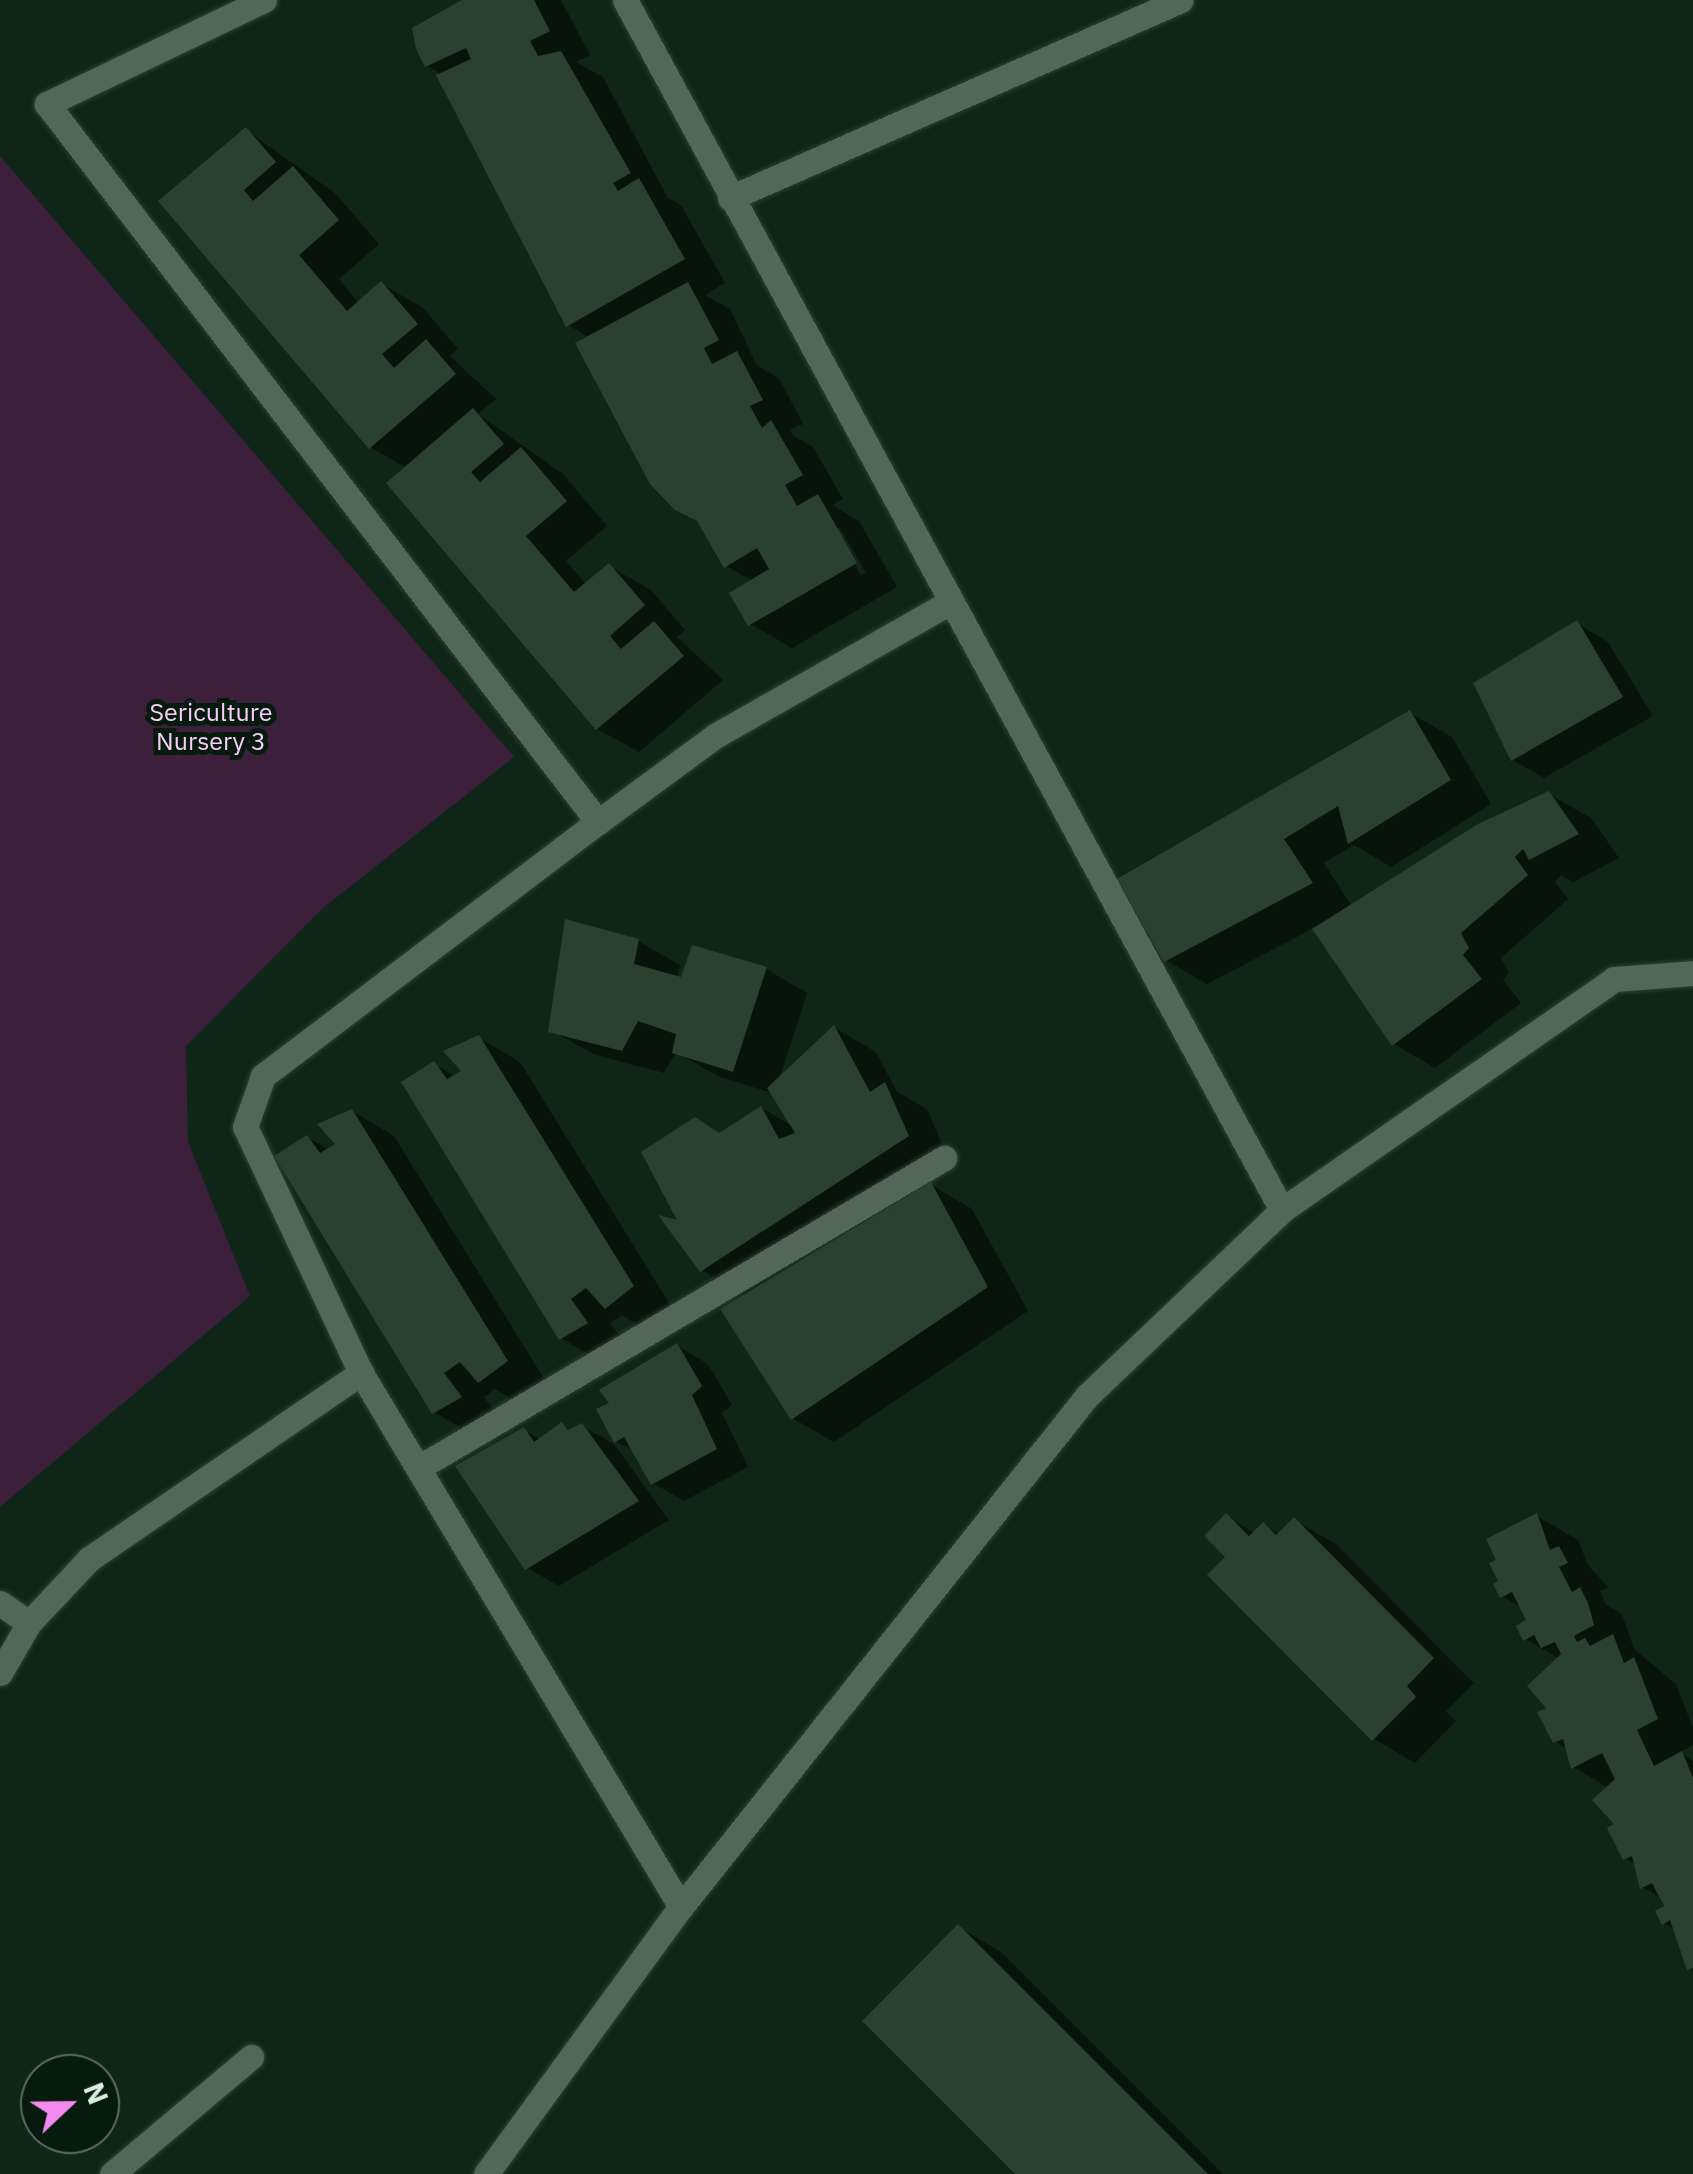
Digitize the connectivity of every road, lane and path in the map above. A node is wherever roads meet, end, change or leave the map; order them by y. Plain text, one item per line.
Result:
1 (264, 0) edge
2 (625, 0) edge
3 (1180, 0) edge
4 (730, 198) junction
5 (948, 604) junction
6 (598, 822) junction
7 (1693, 974) edge
8 (944, 1158) dead end
9 (1282, 1210) junction
10 (360, 1374) junction
11 (418, 1468) junction
12 (0, 1603) edge
13 (29, 1623) junction
14 (0, 1672) edge
15 (681, 1907) junction
16 (251, 2057) dead end
17 (112, 2174) edge
18 (486, 2174) edge

1 - 6 street
2 - 4 street
3 - 4 street
4 - 5 street
5 - 6 street
5 - 9 street
6 - 10 street
7 - 9 street
8 - 11 street
9 - 15 street
10 - 11 street
10 - 13 street
11 - 15 street
12 - 13 street
13 - 14 street
15 - 18 street
16 - 17 street

